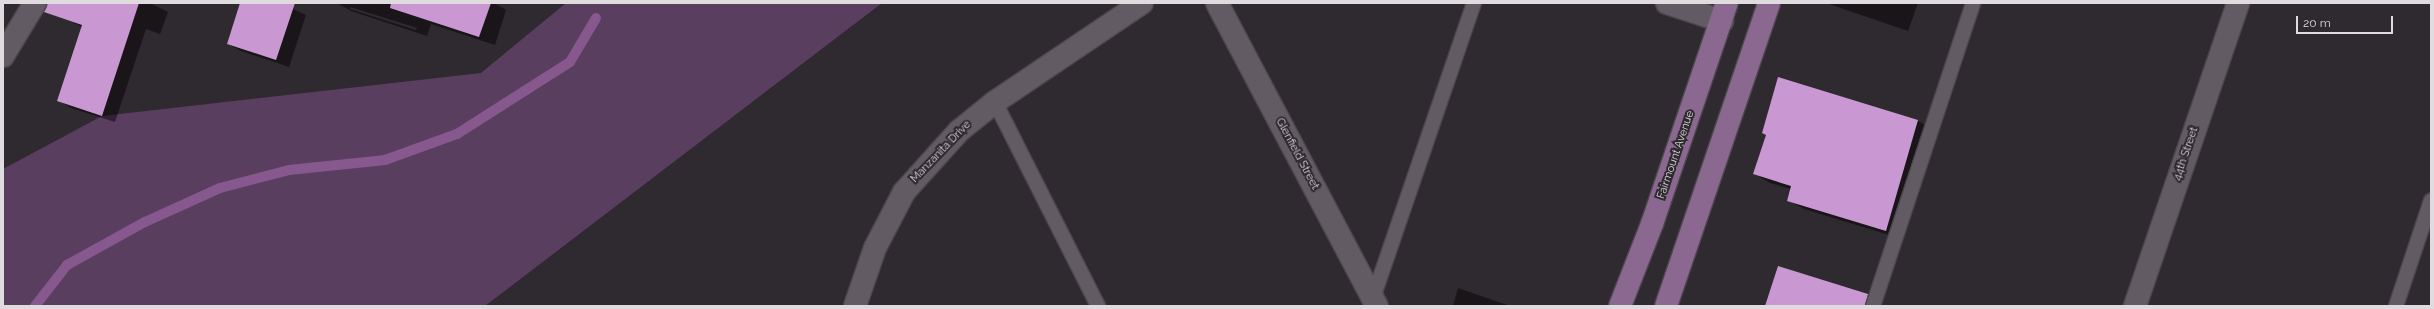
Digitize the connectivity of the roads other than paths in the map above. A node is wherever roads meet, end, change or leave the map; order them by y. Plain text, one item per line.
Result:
1 (35, 3) edge
2 (1142, 3) edge
3 (1217, 3) edge
4 (1474, 3) edge
5 (1667, 3) edge
6 (1768, 3) edge
7 (1972, 3) edge
8 (2238, 3) edge
9 (1724, 12) edge
10 (3, 56) edge
11 (995, 102) junction
12 (2431, 201) edge
13 (1375, 302) edge
14 (855, 306) edge
15 (1098, 306) edge
16 (1620, 306) edge
17 (1666, 306) edge
18 (1873, 306) edge
19 (2134, 306) edge
20 (2396, 306) edge

1 - 10 street
2 - 11 street, Manzanita Drive
3 - 13 street, Glenfield Street
4 - 13 lane
5 - 9 street
6 - 17 main road
7 - 18 lane
8 - 19 street, 44th Street
9 - 16 main road, Fairmount Avenue
11 - 14 street, Manzanita Drive
11 - 15 lane
12 - 20 lane

